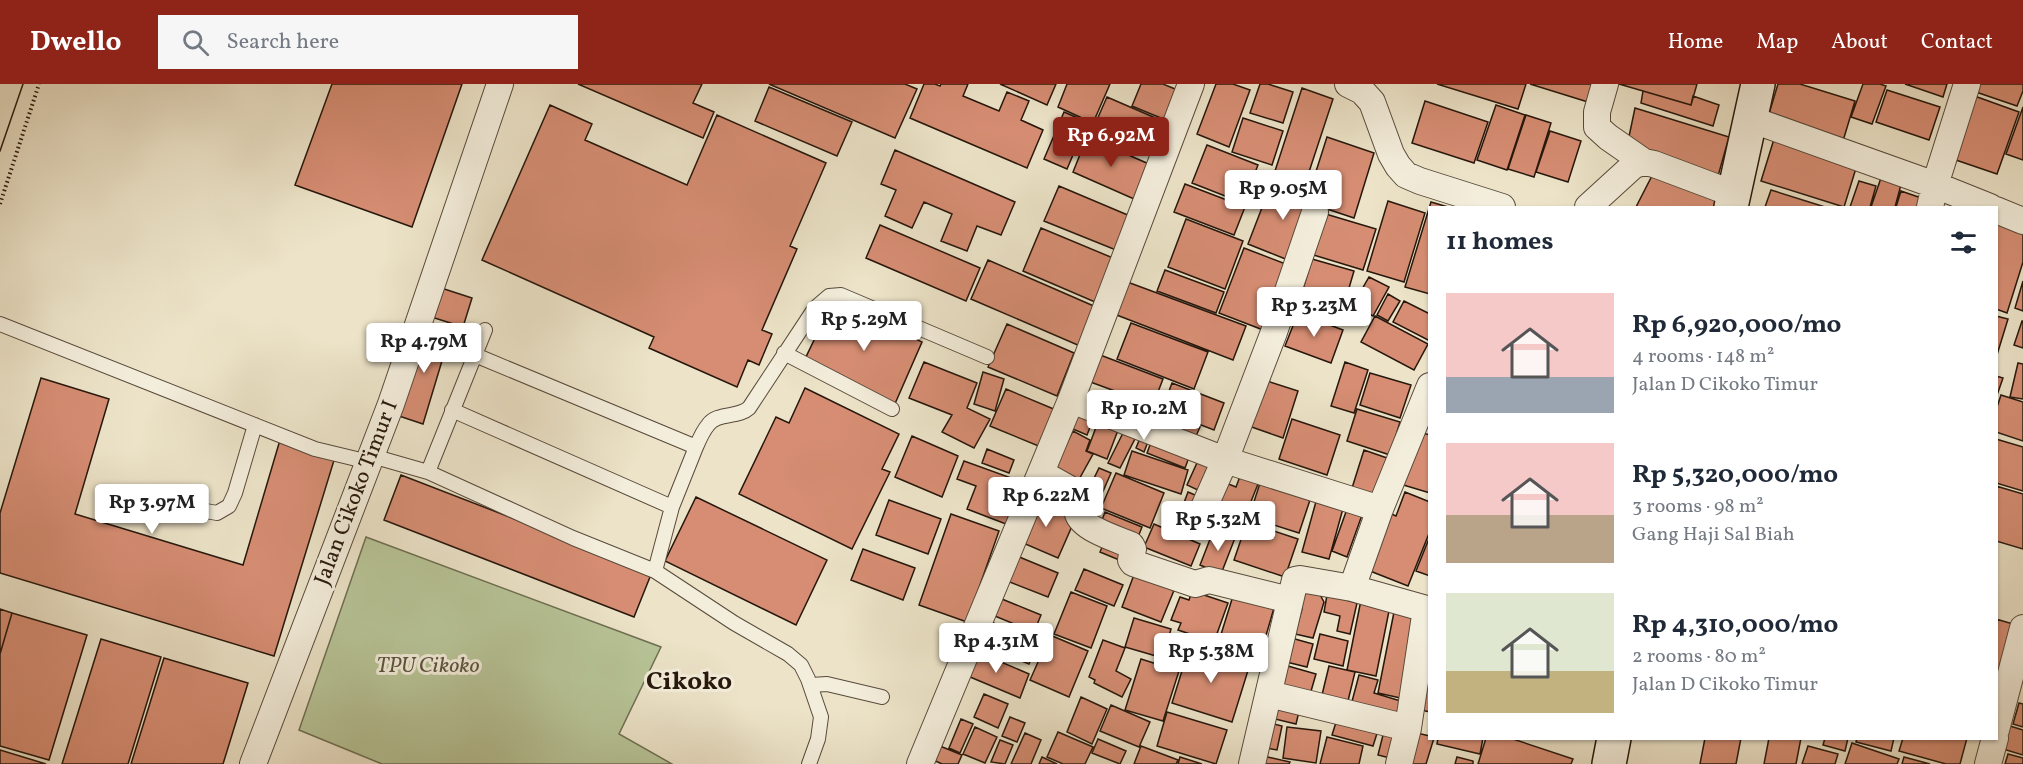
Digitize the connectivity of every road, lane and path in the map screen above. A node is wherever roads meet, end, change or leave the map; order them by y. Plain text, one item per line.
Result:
1 (39, 84) edge
2 (500, 84) edge
3 (1191, 84) edge
4 (1348, 84) edge
5 (1605, 84) edge
6 (1758, 84) edge
7 (1967, 84) edge
8 (1750, 119) junction
9 (1644, 162) junction
10 (1933, 196) edge
11 (1732, 200) edge
12 (0, 204) edge
13 (1499, 206) edge
14 (1589, 206) edge
15 (1985, 206) edge
16 (1998, 211) edge
17 (1315, 212) dead end
18 (2023, 221) edge
19 (0, 324) edge
20 (485, 330) dead end
21 (784, 353) junction
22 (475, 355) junction
23 (987, 357) dead end
24 (1428, 391) edge
25 (1071, 400) junction
26 (892, 409) dead end
27 (453, 410) junction
28 (255, 425) junction
29 (696, 447) junction
30 (370, 459) junction
31 (1225, 460) junction
32 (428, 472) junction
33 (1041, 473) junction
34 (123, 496) dead end
35 (672, 507) junction
36 (1380, 509) junction
37 (1202, 512) dead end
38 (655, 571) junction
39 (1352, 588) junction
40 (1293, 590) junction
41 (1428, 609) edge
42 (2023, 628) edge
43 (811, 685) junction
44 (1269, 694) junction
45 (882, 697) dead end
46 (1998, 722) edge
47 (1408, 728) junction
48 (1614, 740) edge
49 (1994, 740) edge
50 (253, 764) edge
51 (809, 764) edge
52 (920, 764) edge
53 (1252, 764) edge
54 (1399, 764) edge
55 (1609, 764) edge
56 (1988, 764) edge

1 - 12 path
2 - 30 street, Jalan Cikoko Timur I
3 - 25 street
4 - 13 street
5 - 9 street
6 - 8 street
7 - 10 street
8 - 10 street
8 - 11 street
9 - 11 street
9 - 14 street
10 - 15 street
16 - 18 street
17 - 31 street
19 - 28 lane
20 - 22 lane
21 - 23 lane
21 - 26 lane
21 - 29 lane
22 - 27 lane
22 - 29 lane
24 - 36 street
25 - 31 street
25 - 33 street
27 - 32 lane
27 - 35 lane
28 - 30 lane
28 - 34 lane
29 - 35 lane
30 - 32 lane
30 - 50 street, Jalan Cikoko Timur I
31 - 36 street
31 - 37 street
32 - 38 lane
33 - 40 street
33 - 52 street
35 - 38 lane
36 - 39 street
38 - 43 lane
39 - 40 street
39 - 41 street
40 - 44 street
41 - 47 street
42 - 46 street
43 - 45 lane
43 - 51 lane
44 - 47 street
44 - 53 street
47 - 54 street
48 - 55 street
49 - 56 street

